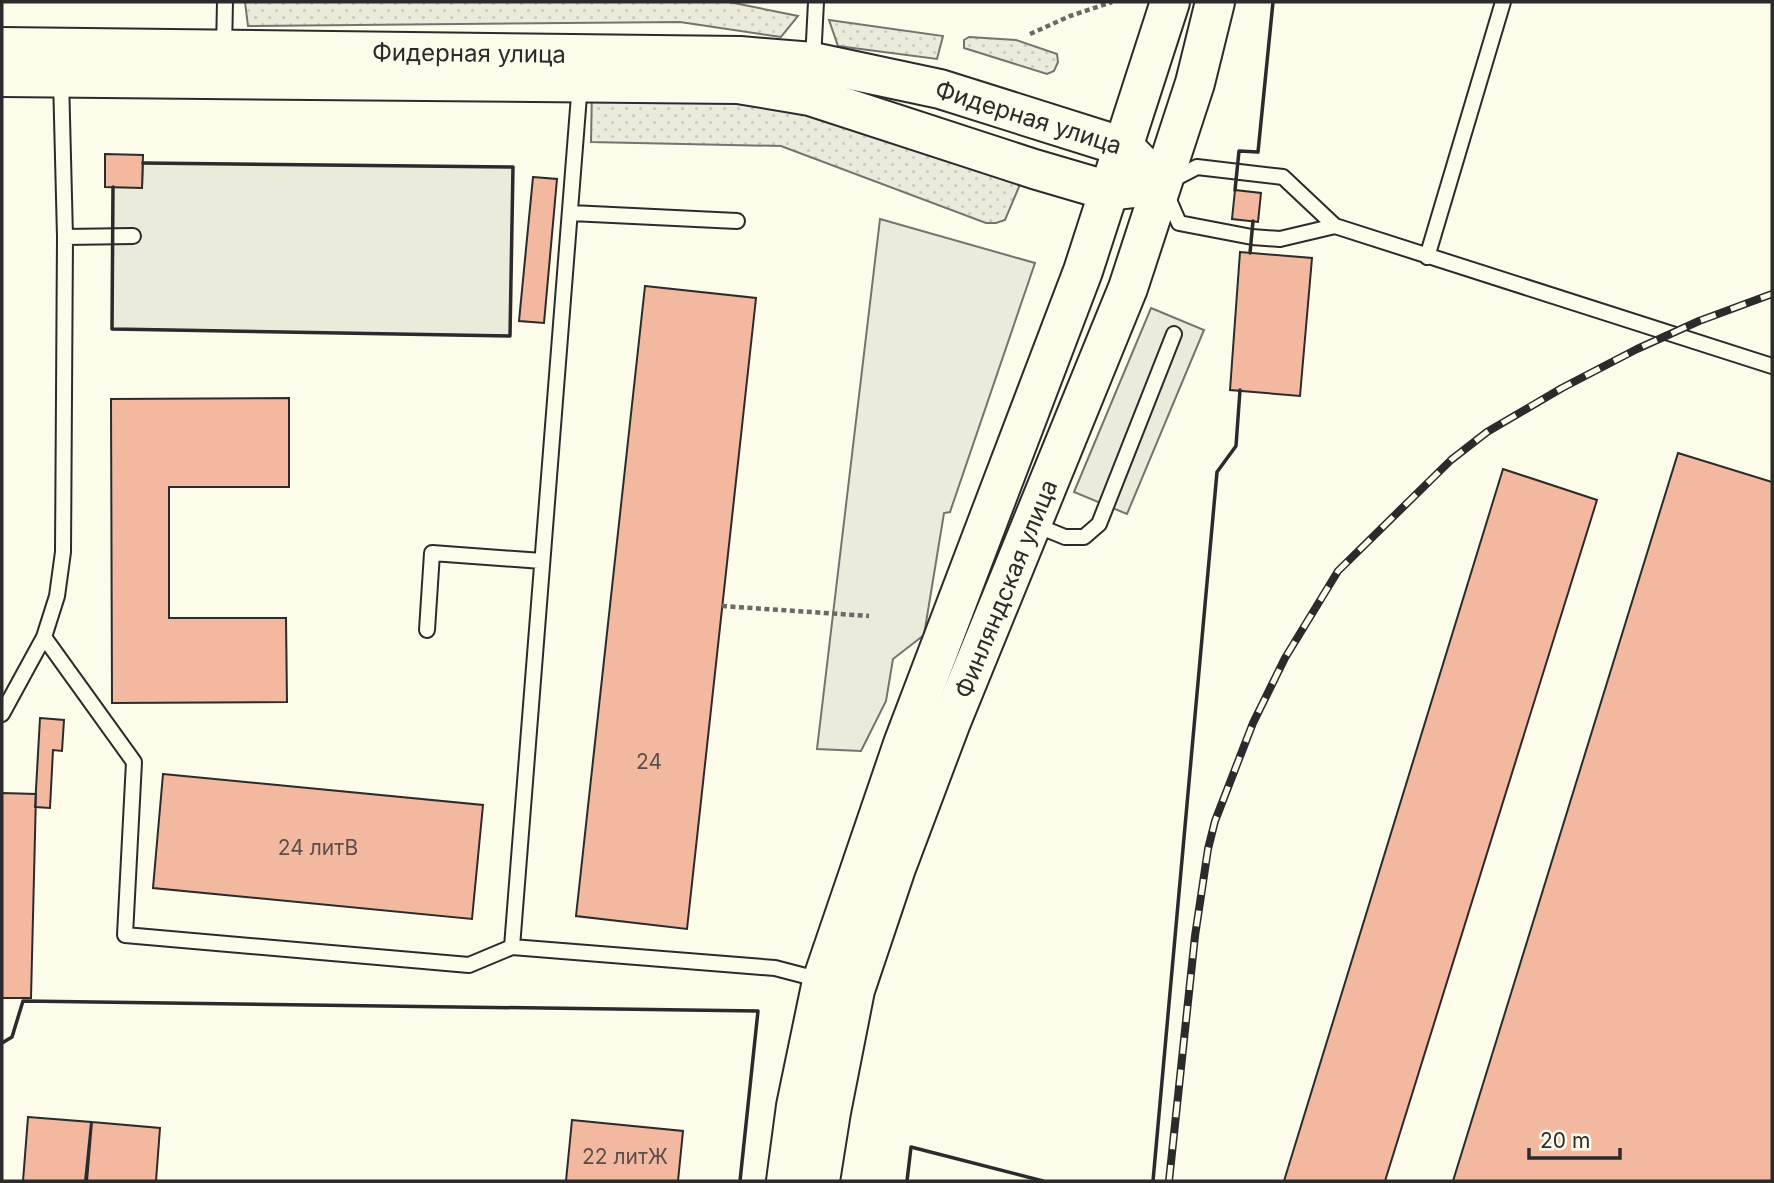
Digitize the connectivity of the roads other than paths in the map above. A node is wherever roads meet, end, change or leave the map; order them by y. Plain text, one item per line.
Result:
1 (225, 2) edge
2 (816, 2) edge
3 (1170, 2) edge
4 (1214, 2) edge
5 (1503, 2) edge
6 (2, 47) edge
7 (224, 49) junction
8 (813, 62) junction
9 (2, 77) edge
10 (61, 77) junction
11 (580, 82) junction
12 (1124, 147) junction
13 (1162, 185) junction
14 (1109, 191) junction
15 (571, 214) junction
16 (737, 221) dead end
17 (1335, 226) junction
18 (133, 236) dead end
19 (65, 237) junction
20 (1427, 257) junction
21 (1174, 334) dead end
22 (1772, 366) edge
23 (1031, 523) junction
24 (542, 561) junction
25 (427, 630) dead end
26 (44, 637) junction
27 (2, 714) edge
28 (512, 947) junction
29 (839, 985) junction
30 (786, 1181) edge
31 (820, 1181) edge

1 - 7 lane
2 - 8 lane
3 - 12 street, Финляндская улица
4 - 13 street, Финляндская улица
5 - 20 lane
6 - 7 street, Фидерная улица
7 - 8 street, Фидерная улица
8 - 12 street, Фидерная улица
9 - 10 street, Фидерная улица
10 - 11 street, Фидерная улица
10 - 19 lane
11 - 14 street, Фидерная улица
11 - 15 lane
12 - 13 street, Фидерная улица
12 - 14 street, Финляндская улица
13 - 14 street, Фидерная улица
13 - 17 lane
13 - 17 lane
13 - 23 street, Финляндская улица
14 - 29 street, Финляндская улица
15 - 16 lane
15 - 24 lane
17 - 20 lane
18 - 19 lane
19 - 26 lane
20 - 22 lane
21 - 23 lane
23 - 29 street, Финляндская улица
24 - 25 lane
24 - 28 lane
26 - 27 lane
26 - 28 lane
28 - 29 lane
29 - 30 street, Финляндская улица
29 - 31 street, Финляндская улица

